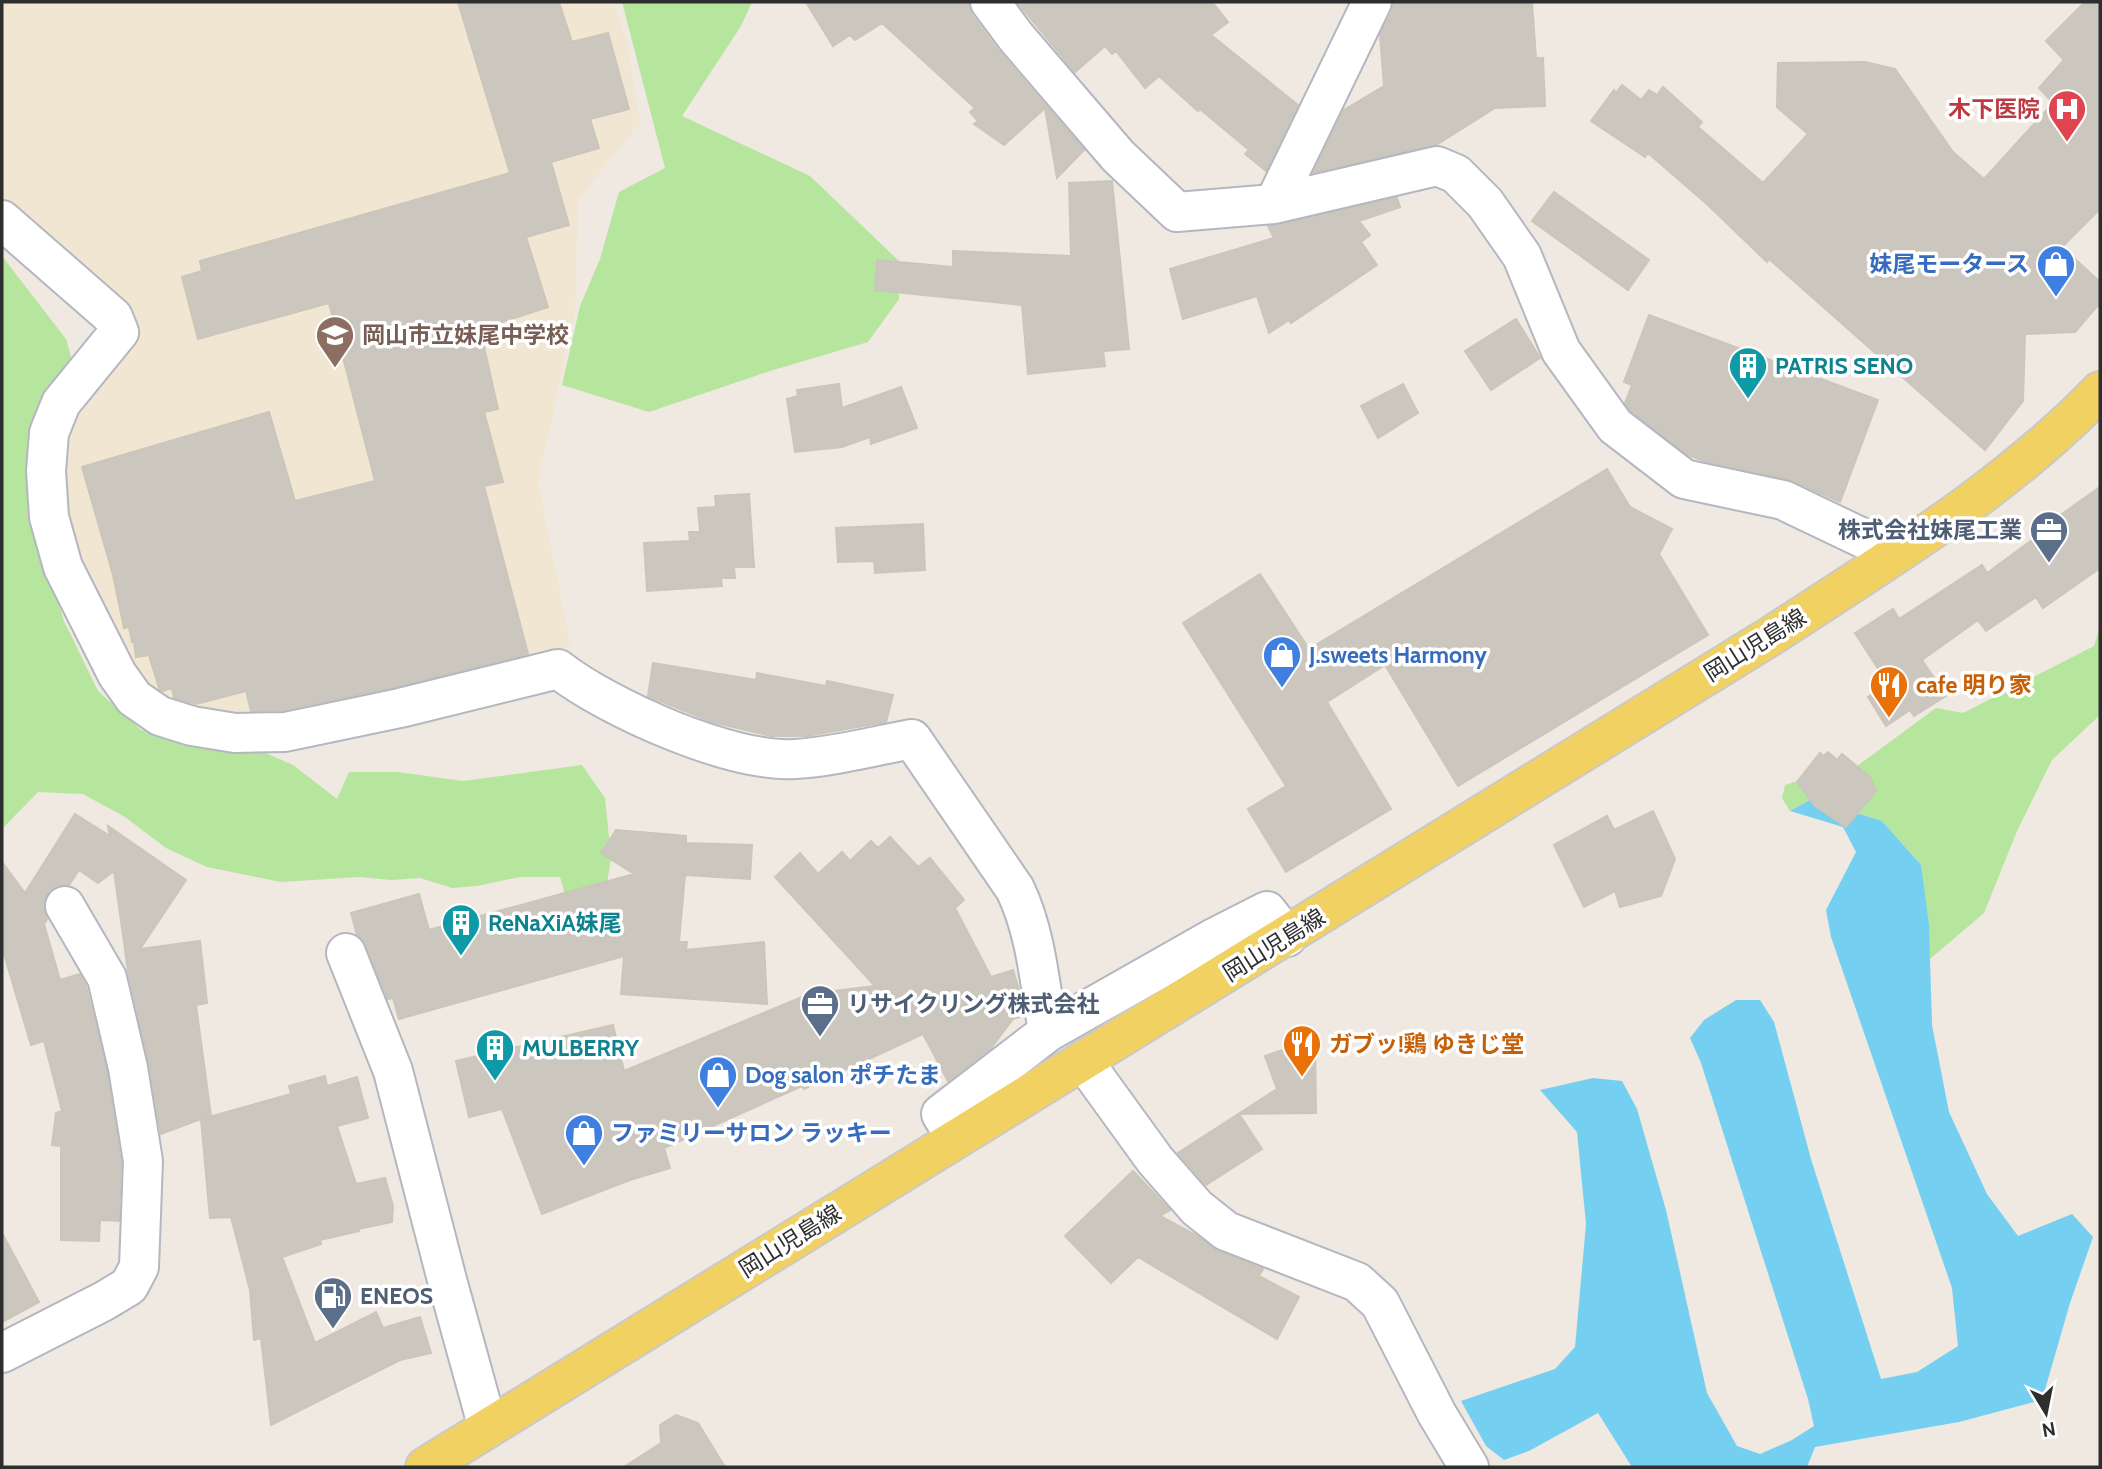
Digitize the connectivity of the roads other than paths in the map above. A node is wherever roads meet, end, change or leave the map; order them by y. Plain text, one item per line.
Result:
1 (990, 2) edge
2 (1372, 2) edge
3 (1274, 204) junction
4 (2, 220) edge
5 (2100, 391) edge
6 (1896, 554) junction
7 (65, 906) dead end
8 (1287, 937) junction
9 (346, 953) dead end
10 (1048, 1031) junction
11 (1084, 1062) junction
12 (956, 1138) junction
13 (2, 1353) edge
14 (488, 1428) junction
15 (425, 1467) edge
16 (1469, 1467) edge

1 - 3 street
2 - 3 street
3 - 6 street
4 - 10 street
5 - 6 main road, 岡山児島線
6 - 8 main road, 岡山児島線
7 - 13 street
8 - 10 street
8 - 11 main road, 岡山児島線
9 - 14 street
10 - 12 street
11 - 12 main road, 岡山児島線
11 - 16 street
12 - 14 main road, 岡山児島線
14 - 15 main road, 岡山児島線

